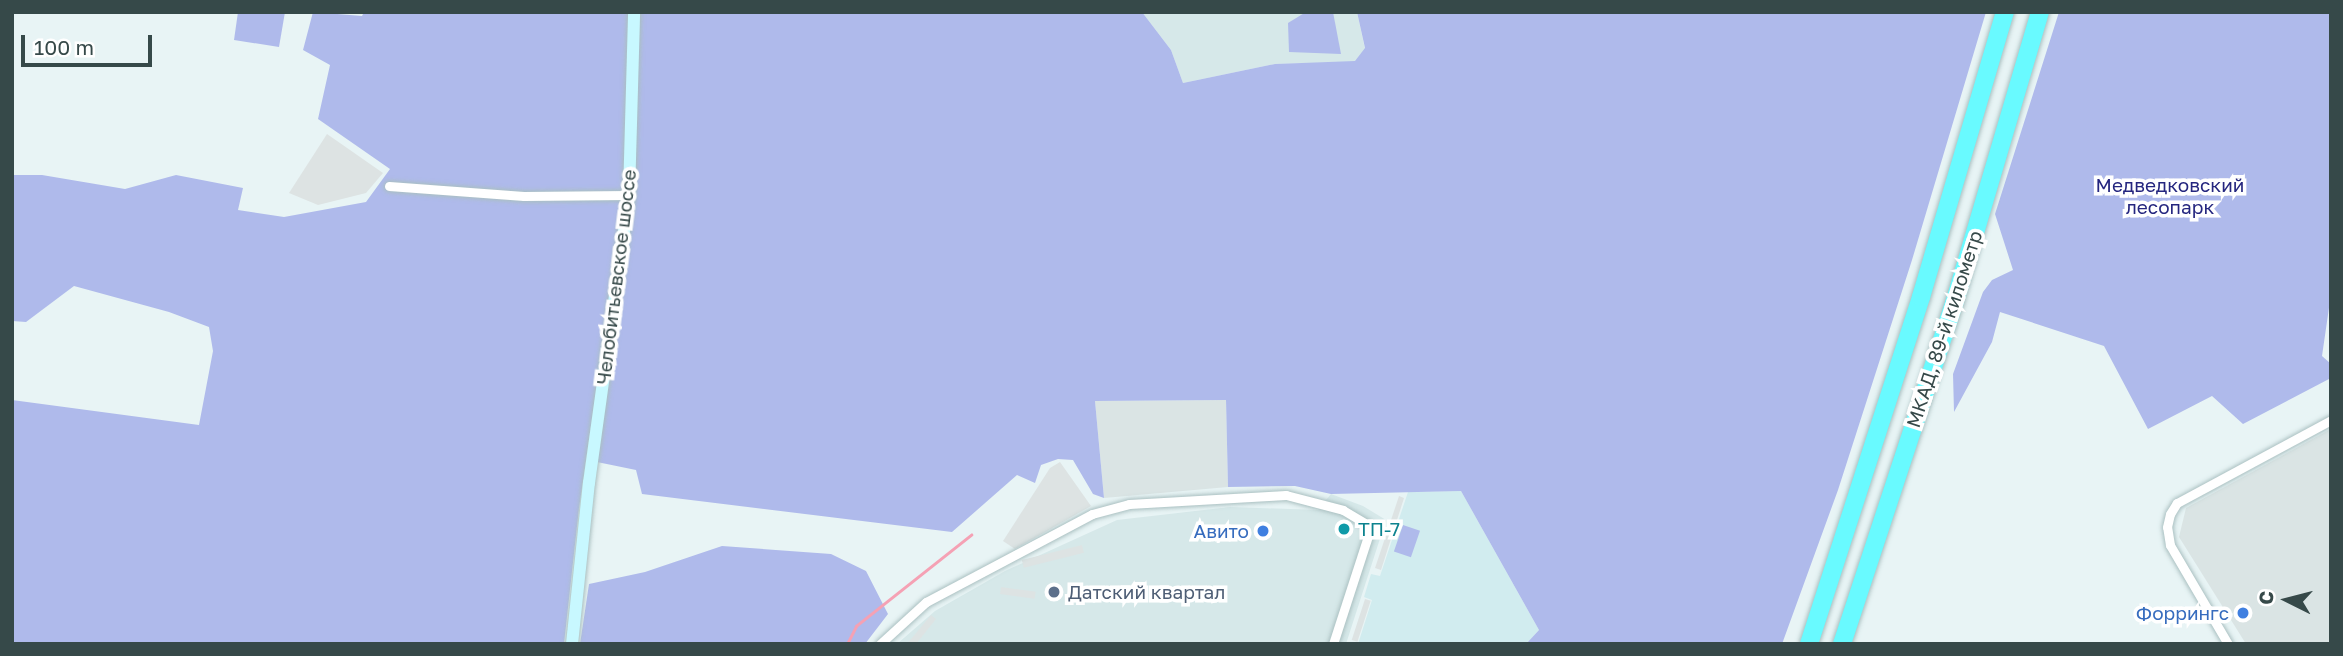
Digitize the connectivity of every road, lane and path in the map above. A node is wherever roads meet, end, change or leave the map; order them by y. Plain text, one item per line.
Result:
1 (634, 12) edge
2 (2005, 12) edge
3 (2040, 12) edge
4 (389, 186) dead end
5 (629, 195) junction
6 (2331, 420) edge
7 (572, 644) edge
8 (880, 644) edge
9 (1333, 644) edge
10 (1809, 644) edge
11 (1842, 644) edge
12 (2228, 644) edge

1 - 5 street, Челобитьевское шоссе
2 - 10 highway, МКАД, 89-й километр
3 - 11 highway, МКАД, 89-й километр
4 - 5 street
5 - 7 street, Челобитьевское шоссе
6 - 12 street
8 - 9 street

